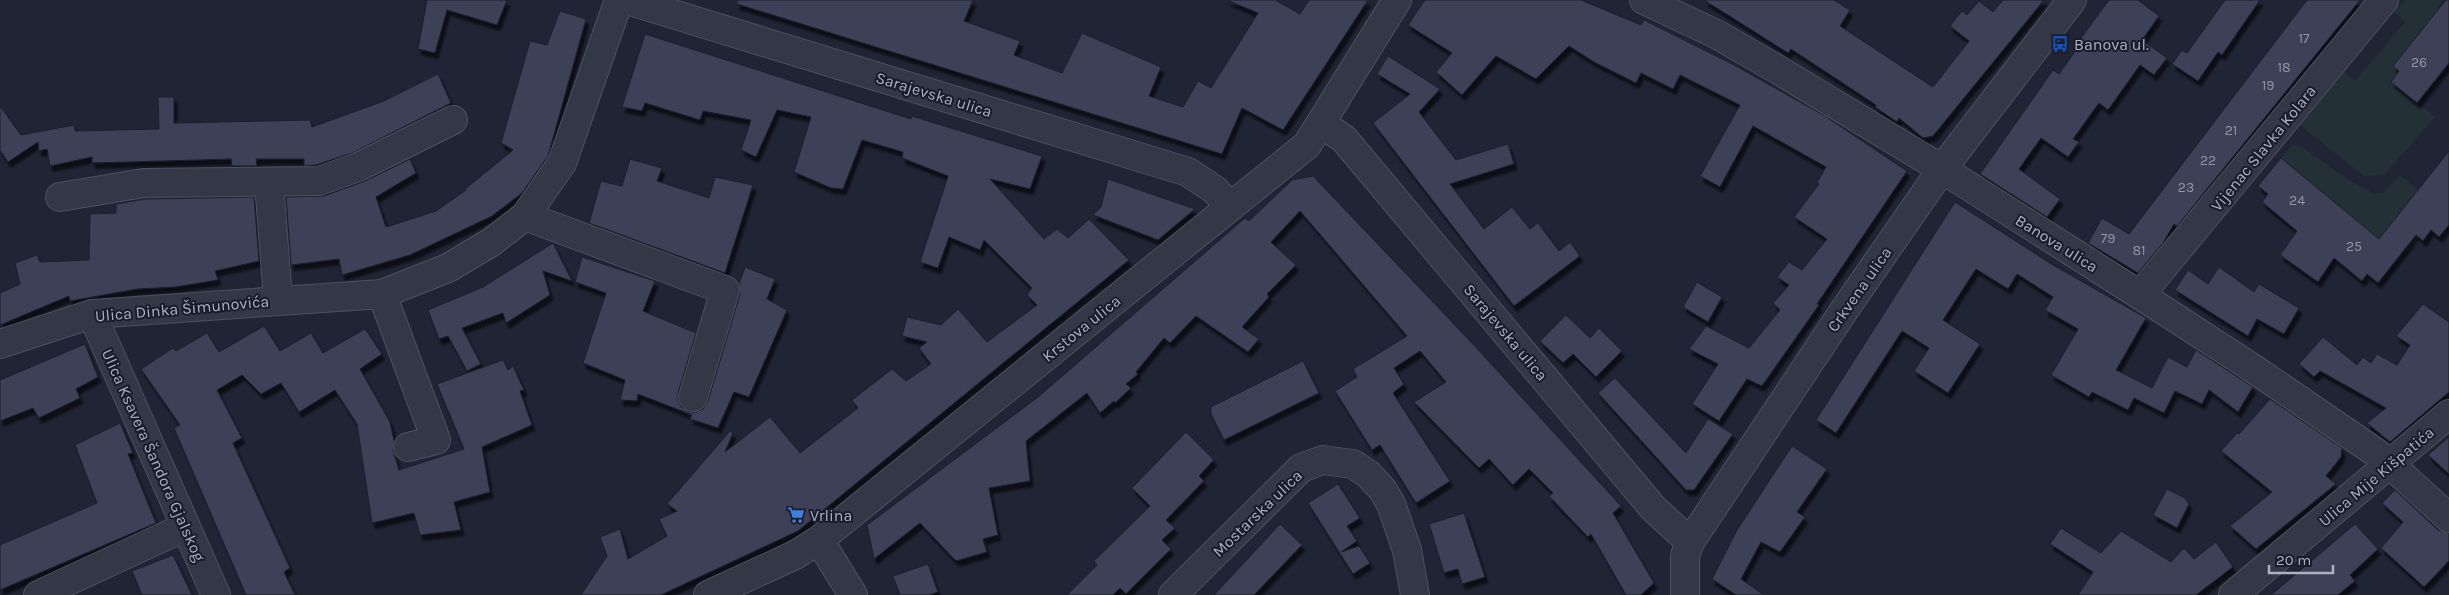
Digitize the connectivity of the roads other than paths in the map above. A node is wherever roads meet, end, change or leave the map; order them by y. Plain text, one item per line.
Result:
1 (619, 0) edge
2 (627, 0) edge
3 (1397, 0) edge
4 (1644, 0) edge
5 (2072, 0) edge
6 (2384, 0) edge
7 (452, 120) dead end
8 (1322, 124) junction
9 (1942, 169) junction
10 (270, 183) junction
11 (60, 197) dead end
12 (1230, 207) junction
13 (525, 216) junction
14 (382, 294) junction
15 (2140, 295) junction
16 (278, 300) junction
17 (92, 314) junction
18 (0, 344) edge
19 (693, 397) dead end
20 (2449, 414) edge
21 (408, 447) dead end
22 (2389, 464) junction
23 (2449, 518) edge
24 (185, 527) junction
25 (819, 540) junction
26 (1690, 542) junction
27 (38, 595) edge
28 (216, 595) edge
29 (708, 595) edge
30 (853, 595) edge
31 (1173, 595) edge
32 (1415, 595) edge
33 (1685, 595) edge
34 (2233, 595) edge

1 - 13 street, Ulica Dinka Šimunovića
2 - 12 street, Sarajevska ulica
3 - 8 street, Krstova ulica
4 - 9 street, Banova ulica
5 - 9 street, Crkvena ulica
6 - 15 street, Vijenac Slavka Kolara
7 - 10 street
8 - 12 street, Krstova ulica
8 - 26 street, Sarajevska ulica
9 - 15 street, Banova ulica
9 - 26 street, Crkvena ulica
10 - 11 street
10 - 16 street, Ulica Dinka Šimunovića
12 - 25 street, Krstova ulica
13 - 14 street, Ulica Dinka Šimunovića
13 - 19 street
14 - 16 street, Ulica Dinka Šimunovića
14 - 21 street
15 - 22 street, Banova ulica
16 - 17 street, Ulica Dinka Šimunovića
17 - 18 street, Ulica Dinka Šimunovića
17 - 24 street, Ulica Ksavera Šandora Gjalskog
20 - 22 street, Ulica Mije Kišpatića
22 - 23 street, Banova ulica
22 - 34 street, Ulica Mije Kišpatića
24 - 27 street
24 - 28 street, Ulica Ksavera Šandora Gjalskog
25 - 29 street, Krstova ulica
25 - 30 street
26 - 33 street, Crkvena ulica
31 - 32 street, Mostarska ulica

